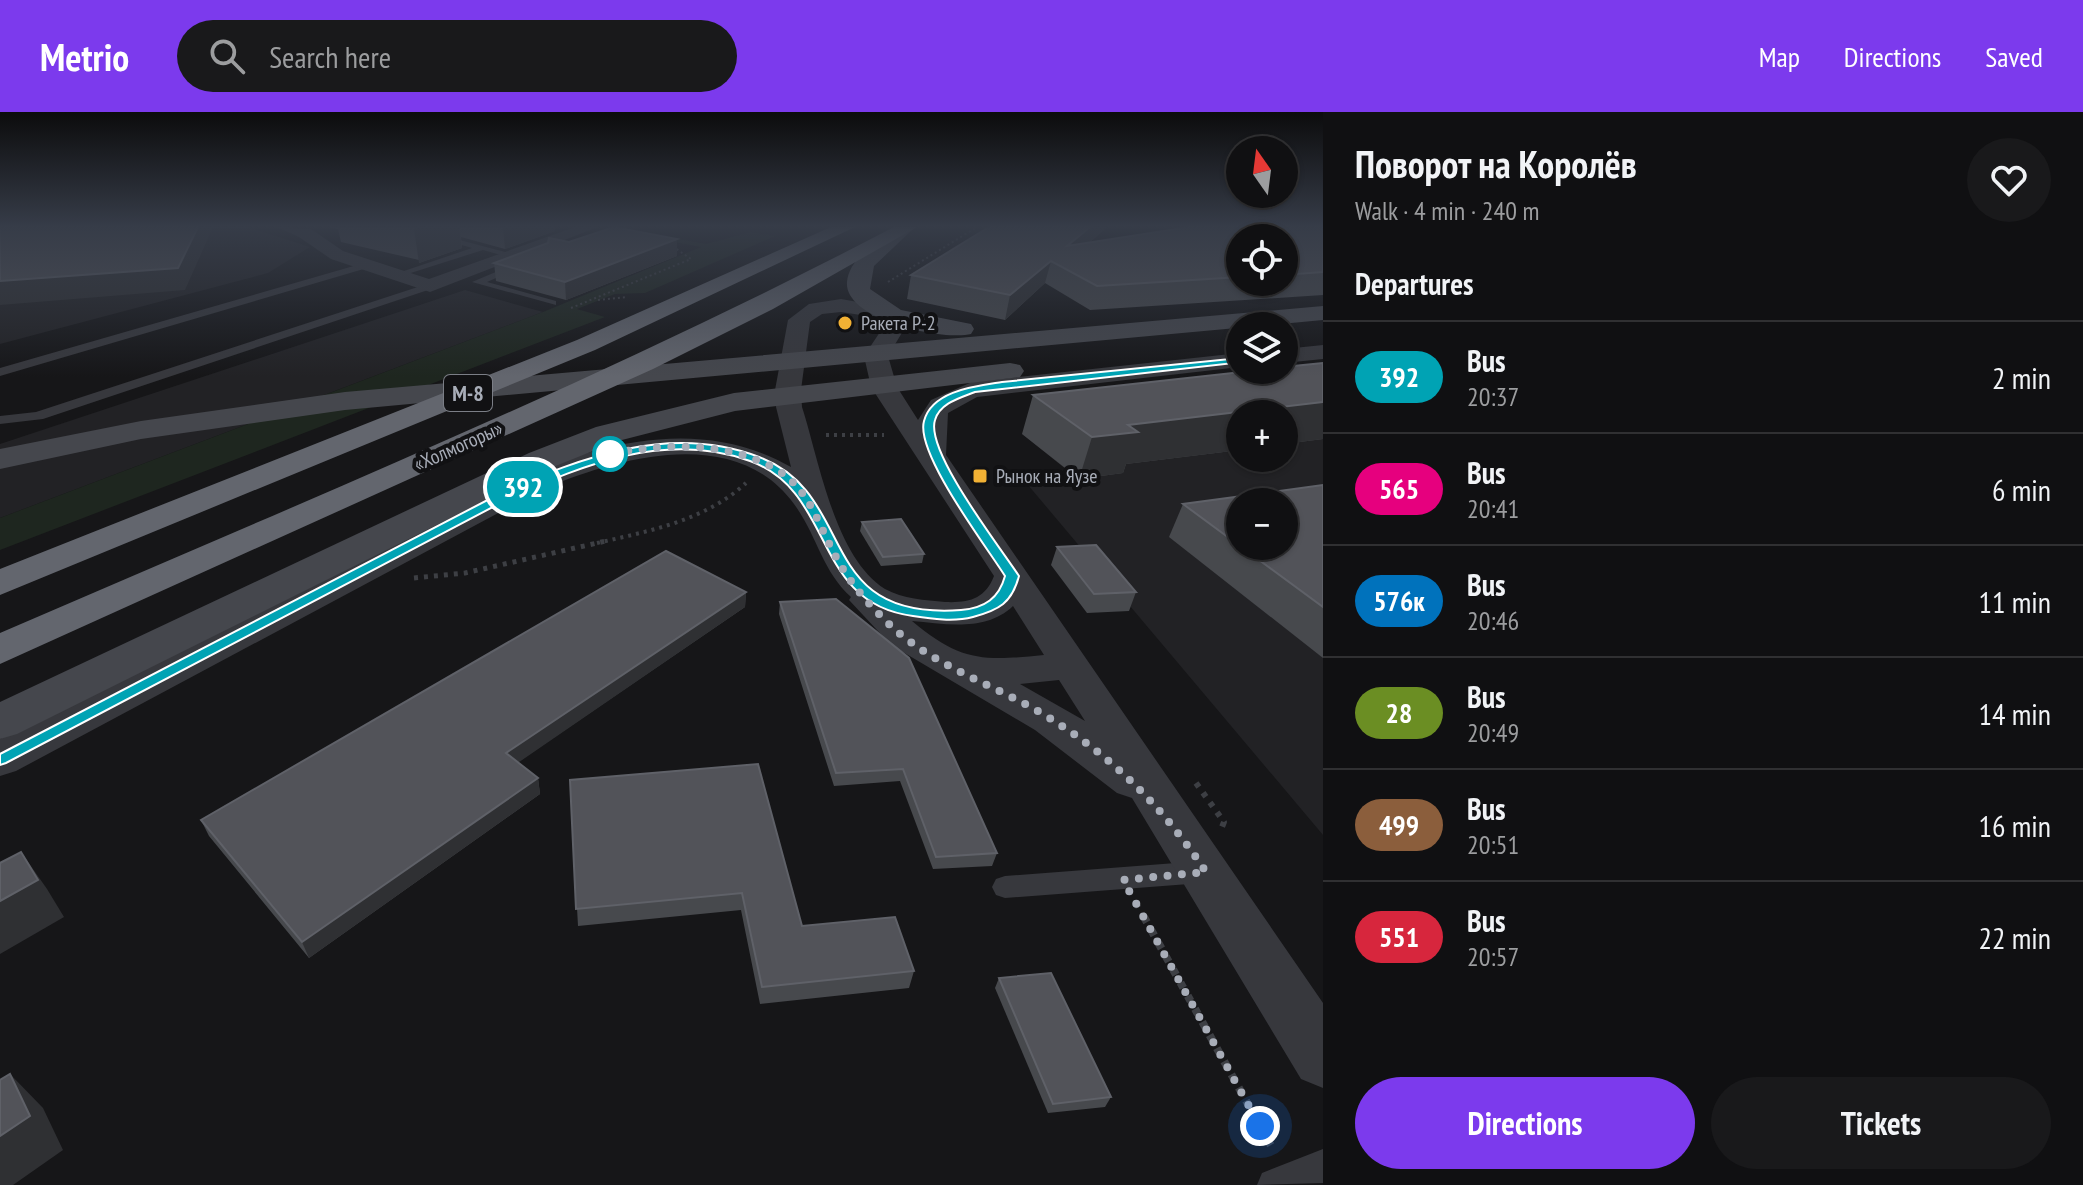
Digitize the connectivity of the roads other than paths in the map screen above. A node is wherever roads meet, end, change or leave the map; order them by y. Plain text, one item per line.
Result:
1 (326, 277) edge
2 (401, 277) edge
3 (453, 277) edge
4 (487, 277) edge
5 (506, 277) edge
6 (736, 277) edge
7 (815, 277) edge
8 (858, 277) edge
9 (514, 279) edge
10 (430, 286) junction
11 (393, 298) junction
12 (1323, 303) edge
13 (556, 305) edge
14 (405, 310) dead end
15 (1323, 313) edge
16 (889, 314) junction
17 (1323, 325) edge
18 (1298, 327) edge
19 (1226, 333) edge
20 (1323, 340) edge
21 (1155, 341) junction
22 (1298, 342) edge
23 (1226, 347) edge
24 (1323, 352) edge
25 (1298, 355) edge
26 (1226, 362) edge
27 (0, 372) edge
28 (0, 420) edge
29 (932, 454) junction
30 (0, 459) edge
31 (0, 476) edge
32 (821, 521) junction
33 (1012, 576) junction
34 (0, 581) edge
35 (854, 584) junction
36 (0, 650) edge
37 (944, 664) junction
38 (1073, 665) junction
39 (0, 722) edge
40 (0, 759) edge
41 (1193, 852) junction
42 (1005, 887) dead end
43 (1323, 1057) edge
44 (1323, 1166) edge
45 (1283, 1183) edge

1 - 27 lane
2 - 10 street
3 - 10 street
4 - 13 lane
5 - 9 lane
6 - 34 highway, «Холмогоры» / М-8
7 - 36 highway, «Холмогоры» / М-8
8 - 16 main road
10 - 11 lane
11 - 14 lane
11 - 28 lane
12 - 16 main road
15 - 21 main road
16 - 29 street
16 - 32 street
17 - 18 main road
19 - 21 main road
20 - 22 main road
21 - 23 main road
21 - 30 main road
21 - 31 main road
21 - 39 main road
24 - 25 street
26 - 29 street
29 - 33 street
32 - 35 street
32 - 40 street
33 - 35 street
33 - 38 street
35 - 37 street
37 - 38 street
37 - 41 street
38 - 41 street
41 - 42 lane
41 - 43 street
44 - 45 lane

